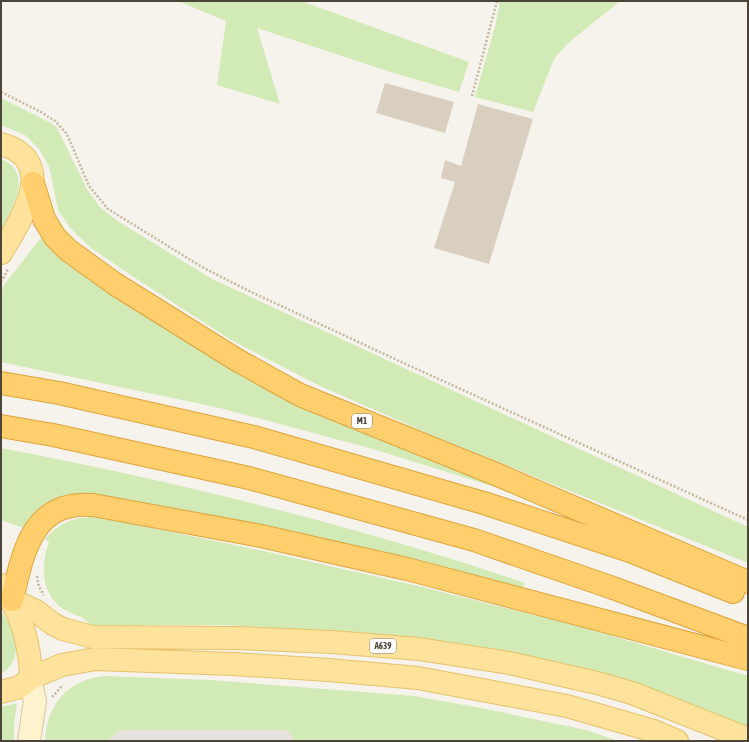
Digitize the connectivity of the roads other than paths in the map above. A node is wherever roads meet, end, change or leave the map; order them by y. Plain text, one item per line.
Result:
1 (1, 144) edge
2 (33, 183) junction
3 (1, 253) edge
4 (1, 383) edge
5 (1, 426) edge
6 (748, 582) edge
7 (9, 595) edge
8 (748, 597) edge
9 (748, 638) edge
10 (748, 659) edge
11 (31, 679) junction
12 (1, 692) edge
13 (748, 739) edge
14 (29, 741) edge
15 (677, 741) edge

1 - 2 main road
2 - 3 main road
2 - 6 highway, M1
4 - 8 highway
5 - 9 highway
7 - 10 highway
7 - 11 main road
7 - 13 main road, A639
11 - 12 main road
11 - 14 main road
11 - 15 main road

